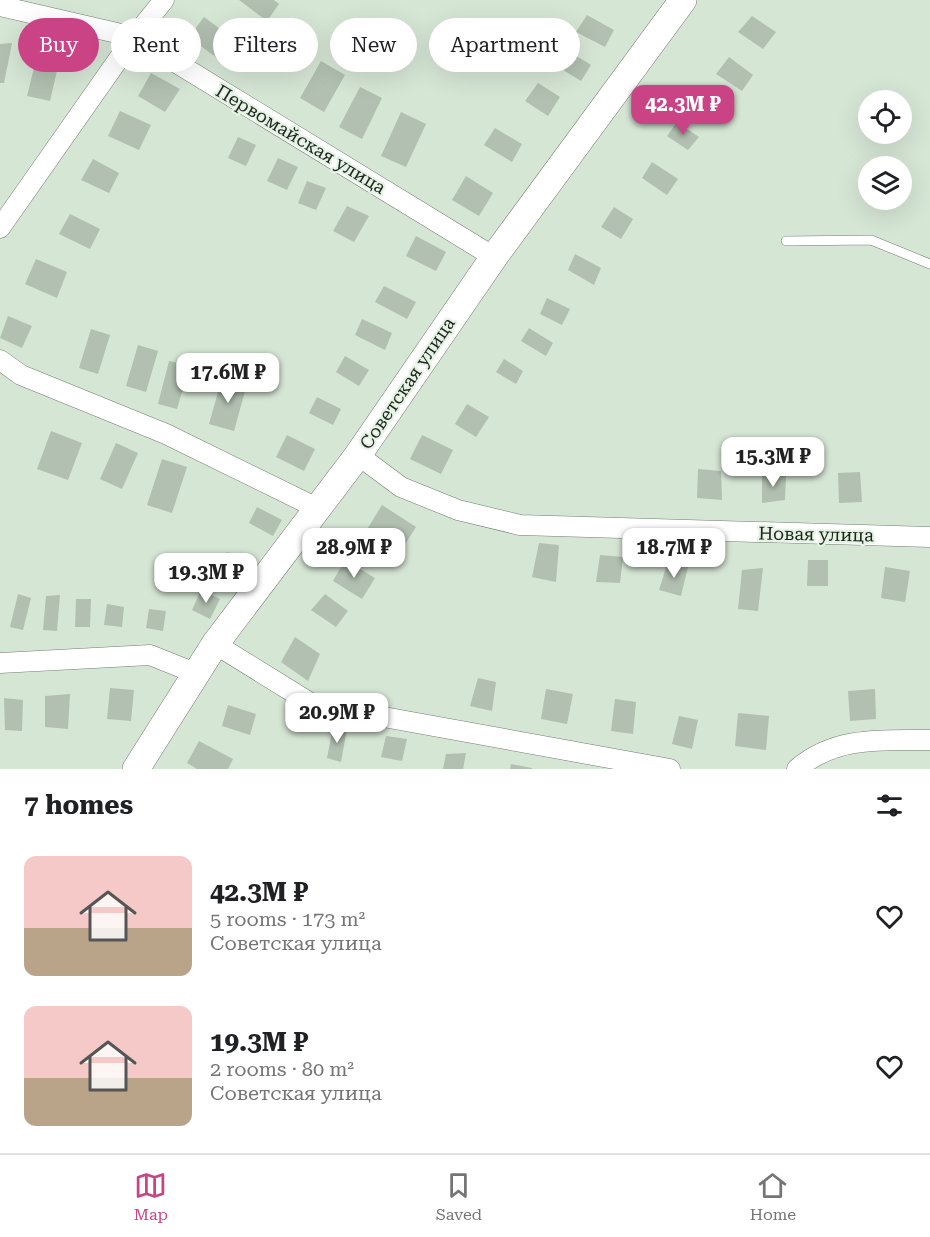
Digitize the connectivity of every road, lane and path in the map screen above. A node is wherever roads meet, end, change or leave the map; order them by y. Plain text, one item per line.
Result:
1 (164, 0) edge
2 (683, 0) edge
3 (0, 6) edge
4 (149, 18) edge
5 (111, 32) edge
6 (111, 70) edge
7 (191, 72) edge
8 (0, 228) edge
9 (786, 241) dead end
10 (494, 257) junction
11 (930, 264) edge
12 (0, 360) edge
13 (358, 455) junction
14 (319, 509) junction
15 (930, 537) edge
16 (215, 644) junction
17 (0, 663) edge
18 (195, 673) junction
19 (930, 740) edge
20 (624, 765) edge
21 (136, 769) edge
22 (670, 769) edge
23 (797, 769) edge

1 - 4 street
2 - 10 street, Советская улица
3 - 5 street, Первомайская улица
6 - 8 street
7 - 10 street, Первомайская улица
9 - 11 lane
10 - 13 street, Советская улица
12 - 14 street
13 - 14 street, Советская улица
13 - 15 street, Новая улица
14 - 16 street, Советская улица
16 - 18 street, Советская улица
16 - 20 street
17 - 18 street
18 - 21 street, Советская улица
19 - 23 street
20 - 22 street

